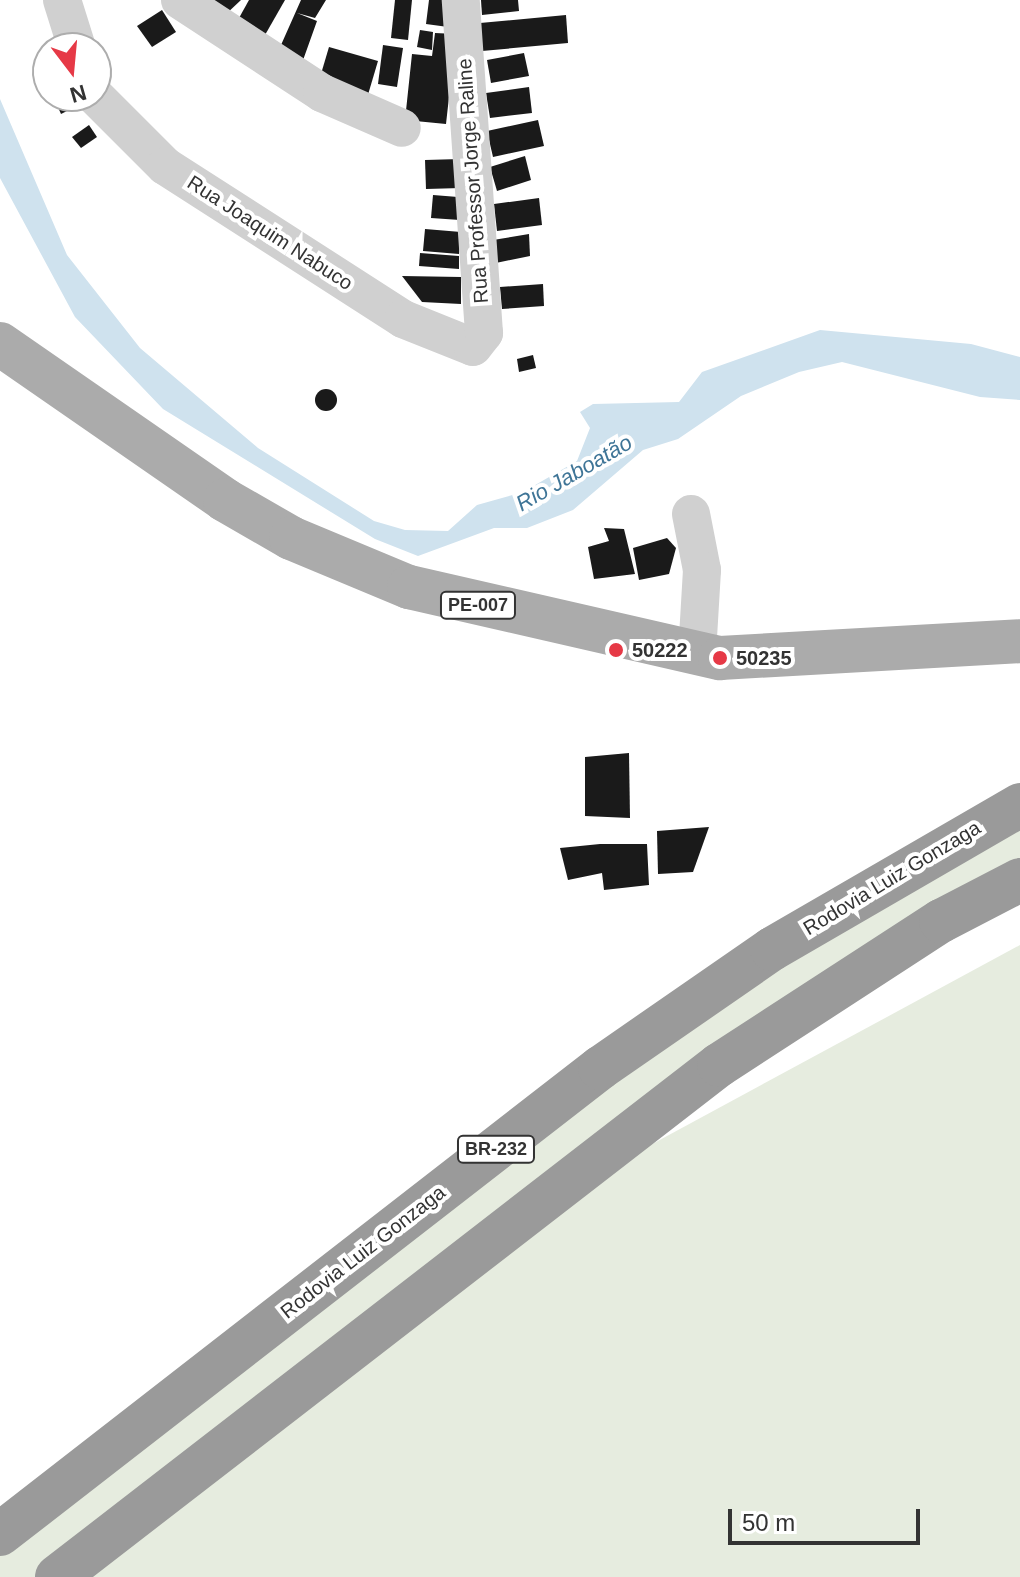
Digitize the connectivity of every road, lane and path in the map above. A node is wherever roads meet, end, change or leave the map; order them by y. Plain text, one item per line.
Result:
1 (62, 0) edge
2 (180, 0) edge
3 (461, 0) edge
4 (72, 32) edge
5 (111, 112) edge
6 (402, 128) dead end
7 (0, 344) edge
8 (463, 346) joint
9 (691, 514) dead end
10 (1020, 641) edge
11 (697, 653) junction
12 (1020, 805) edge
13 (1020, 880) edge
14 (0, 1534) edge
15 (57, 1577) edge

1 - 4 street
2 - 6 street
3 - 8 street, Rua Professor Jorge Raline
5 - 8 street, Rua Joaquim Nabuco
7 - 11 main road, PE-007
9 - 11 street
10 - 11 main road, PE-007
12 - 14 highway, Rodovia Luiz Gonzaga / BR-232
13 - 15 highway

